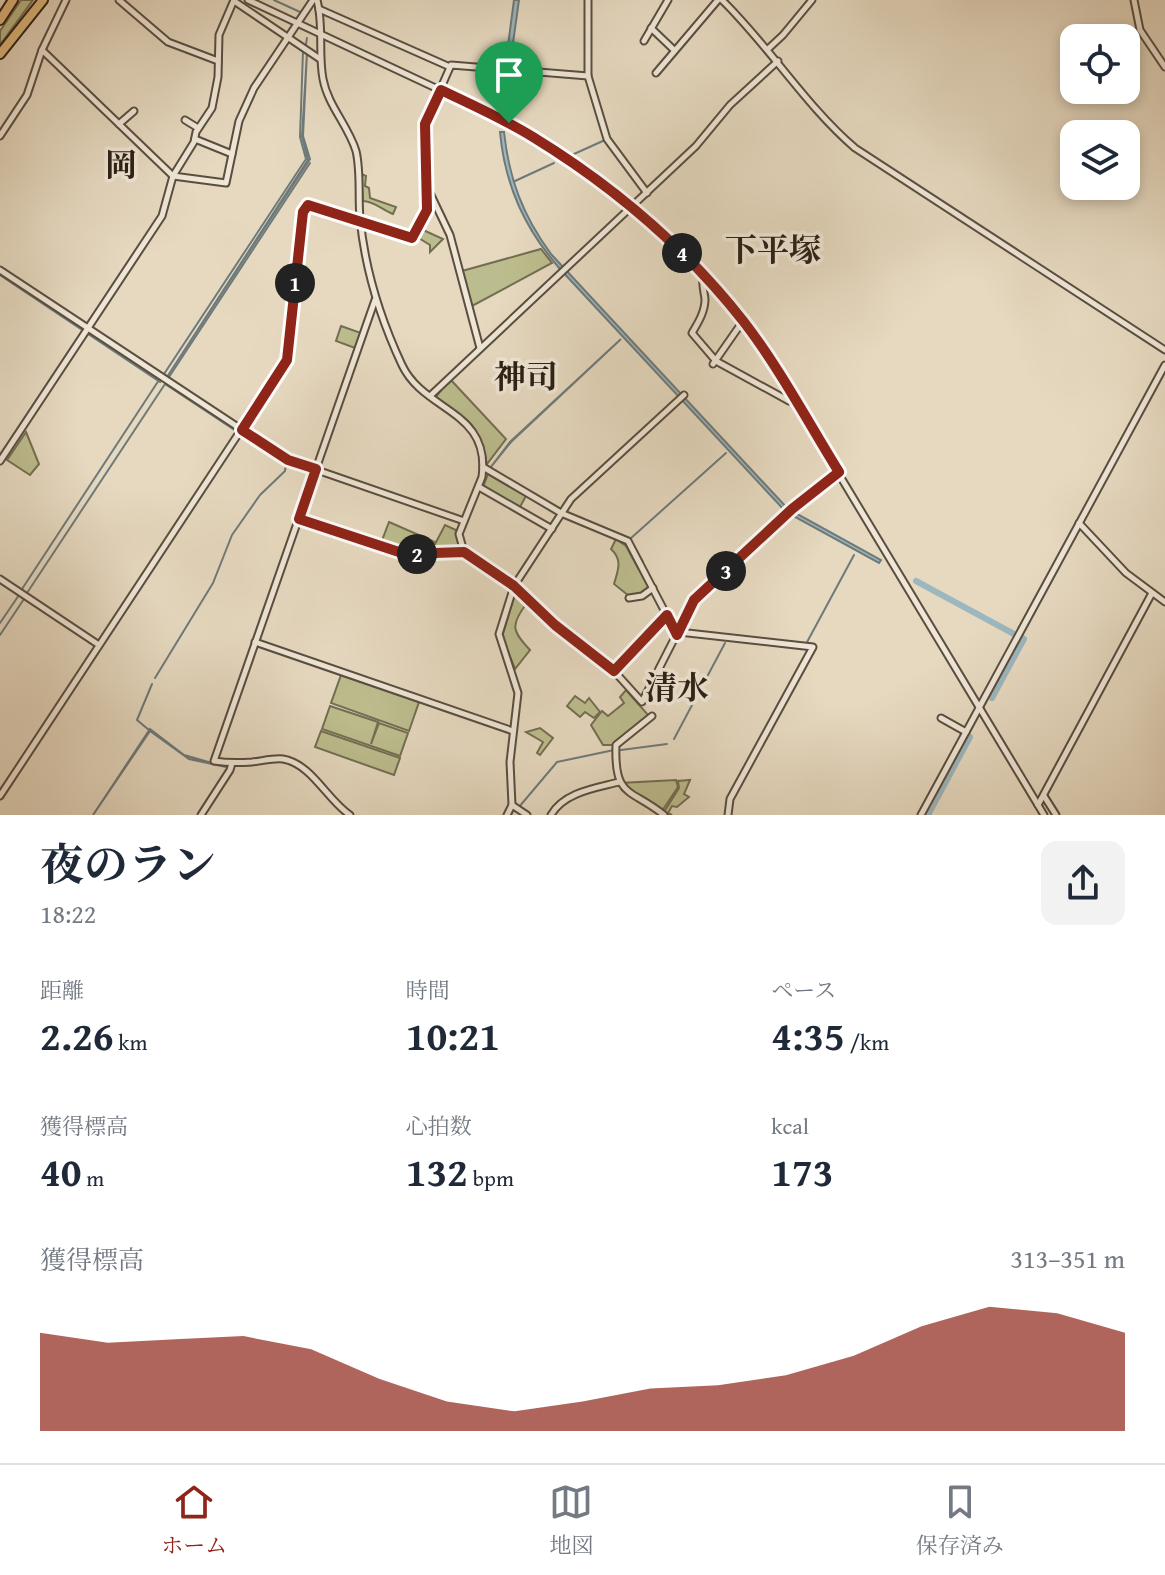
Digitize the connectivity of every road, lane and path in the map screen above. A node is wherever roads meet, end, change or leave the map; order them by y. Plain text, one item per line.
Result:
1 (13, 0) edge
2 (43, 0) edge
3 (66, 0) edge
4 (119, 0) edge
5 (248, 0) edge
6 (315, 0) edge
7 (588, 0) edge
8 (668, 0) edge
9 (720, 0) edge
10 (812, 0) edge
11 (1134, 0) edge
12 (234, 1) edge
13 (319, 9) junction
14 (0, 20) edge
15 (297, 23) junction
16 (651, 28) junction
17 (322, 34) junction
18 (288, 37) junction
19 (644, 41) dead end
20 (768, 49) junction
21 (42, 50) junction
22 (674, 50) junction
23 (0, 54) edge
24 (321, 59) junction
25 (218, 61) junction
26 (778, 61) junction
27 (450, 67) junction
28 (1165, 67) edge
29 (656, 73) dead end
30 (588, 76) junction
31 (441, 90) junction
32 (134, 111) dead end
33 (185, 120) dead end
34 (119, 124) junction
35 (198, 128) junction
36 (0, 136) edge
37 (195, 139) junction
38 (232, 154) junction
39 (173, 176) junction
40 (428, 190) junction
41 (647, 193) junction
42 (632, 207) junction
43 (360, 219) junction
44 (0, 270) edge
45 (703, 277) junction
46 (375, 300) junction
47 (743, 321) junction
48 (86, 331) junction
49 (480, 348) junction
50 (1165, 350) edge
51 (715, 362) junction
52 (1165, 365) edge
53 (430, 396) junction
54 (682, 398) dead end
55 (789, 401) dead end
56 (242, 430) junction
57 (0, 461) edge
58 (483, 467) junction
59 (316, 469) junction
60 (839, 472) junction
61 (479, 487) junction
62 (561, 513) junction
63 (299, 519) junction
64 (464, 521) junction
65 (1079, 523) junction
66 (552, 529) junction
67 (464, 552) junction
68 (0, 579) edge
69 (514, 586) junction
70 (653, 588) junction
71 (1152, 593) junction
72 (629, 598) dead end
73 (1165, 602) edge
74 (667, 615) junction
75 (678, 634) junction
76 (255, 642) junction
77 (99, 645) junction
78 (614, 671) junction
79 (979, 707) junction
80 (652, 716) dead end
81 (941, 718) dead end
82 (513, 731) junction
83 (966, 732) junction
84 (232, 763) junction
85 (619, 782) junction
86 (1043, 795) junction
87 (0, 796) edge
88 (512, 805) junction
89 (1038, 805) junction
90 (201, 815) edge
91 (350, 815) edge
92 (507, 815) edge
93 (527, 815) edge
94 (551, 815) edge
95 (664, 815) edge
96 (728, 815) edge
97 (921, 815) edge
98 (1044, 815) edge
99 (1056, 815) edge

1 - 14 highway
2 - 23 highway
3 - 21 street
4 - 25 street
5 - 15 street
6 - 13 street
6 - 15 street
7 - 30 street
8 - 16 street
9 - 20 street
9 - 22 street
10 - 20 street
11 - 28 street
12 - 18 street
12 - 25 street
13 - 17 street
13 - 27 street
15 - 17 street
15 - 18 street
16 - 19 street
16 - 22 street
17 - 24 street
17 - 31 street
18 - 24 street
18 - 38 street
20 - 26 street
21 - 34 street
21 - 36 street
22 - 29 street
24 - 43 street
25 - 35 street
26 - 41 street
26 - 50 street
27 - 30 street
27 - 31 street
30 - 41 street
31 - 40 street
31 - 42 street
32 - 34 street
33 - 35 street
34 - 39 street
35 - 37 street
37 - 38 street
37 - 39 street
38 - 39 street
39 - 48 street
40 - 43 street
40 - 49 street
41 - 42 street
42 - 45 street
42 - 49 street
43 - 46 street
43 - 56 street
44 - 48 street
45 - 47 street
45 - 51 street
46 - 53 street
46 - 59 street
47 - 51 street
47 - 60 street
48 - 56 street
48 - 57 street
49 - 53 street
51 - 55 street
52 - 65 street
53 - 58 street
54 - 62 street
56 - 59 street
56 - 77 street
58 - 61 street
58 - 62 street
59 - 63 street
59 - 64 street
60 - 75 street
60 - 79 street
61 - 64 street
61 - 66 street
62 - 66 street
62 - 70 street
63 - 67 street
63 - 76 street
64 - 67 street
65 - 71 street
65 - 79 street
66 - 69 street
67 - 69 street
68 - 77 street
69 - 78 street
69 - 82 street
70 - 72 street
70 - 74 street
71 - 73 street
71 - 86 street
74 - 75 street
74 - 78 street
75 - 78 street
75 - 96 street
76 - 82 street
76 - 84 street
77 - 87 street
79 - 83 street
79 - 89 street
80 - 85 street
81 - 83 street
82 - 88 street
83 - 97 street
84 - 90 street
84 - 91 street
85 - 94 street
85 - 95 street
86 - 89 street
86 - 99 street
88 - 92 street
88 - 93 street
89 - 98 street

